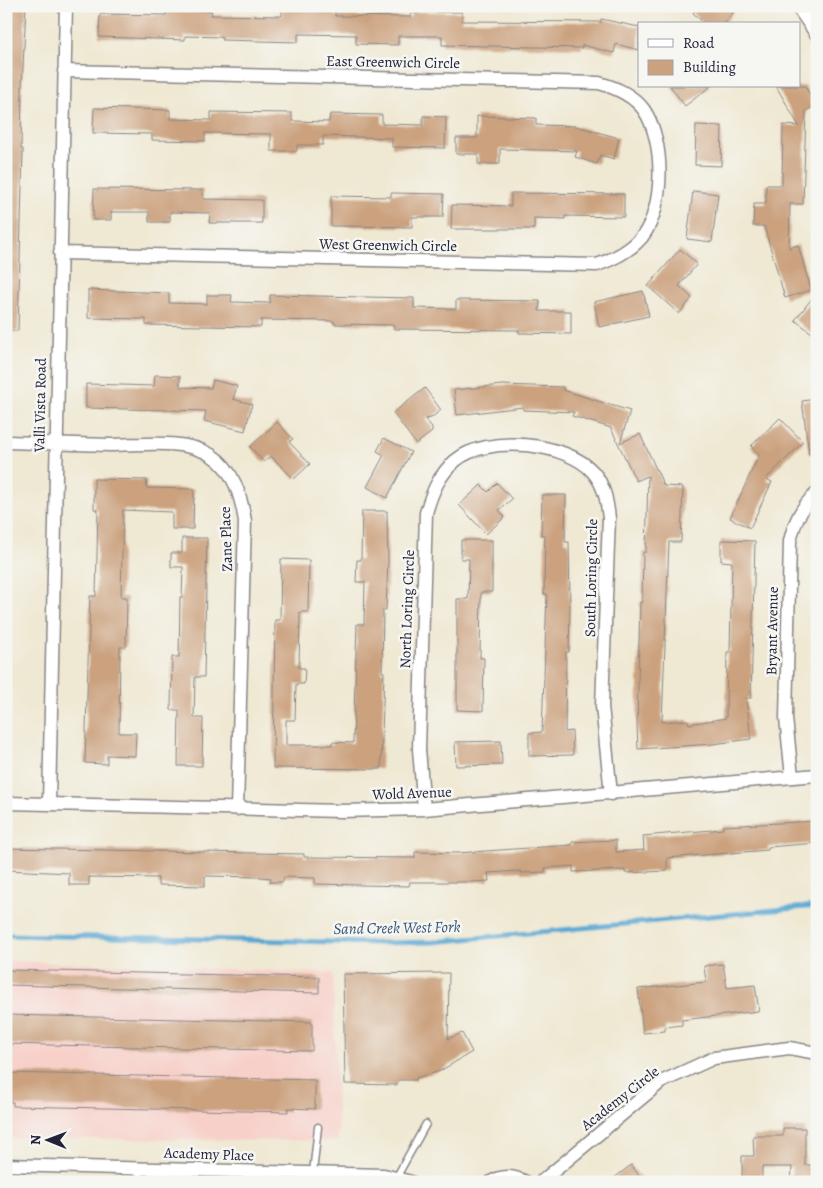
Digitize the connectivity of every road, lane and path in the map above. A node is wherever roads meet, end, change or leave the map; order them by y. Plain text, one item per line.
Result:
1 (66, 6) edge
2 (797, 6) edge
3 (817, 35) edge
4 (64, 71) junction
5 (659, 176) joint
6 (60, 253) junction
7 (6, 442) edge
8 (55, 444) junction
9 (494, 445) joint
10 (817, 493) edge
11 (817, 775) edge
12 (792, 777) junction
13 (611, 794) junction
14 (6, 803) edge
15 (49, 804) junction
16 (237, 809) junction
17 (424, 809) junction
18 (817, 1053) edge
19 (426, 1124) dead end
20 (318, 1127) dead end
21 (6, 1165) edge
22 (140, 1169) junction
23 (279, 1177) edge
24 (312, 1178) edge
25 (396, 1178) junction
26 (138, 1182) edge
27 (411, 1182) edge
28 (491, 1182) edge
29 (526, 1182) edge
30 (541, 1182) edge

1 - 4 street, Valli Vista Road
2 - 3 street
4 - 5 street, East Greenwich Circle
4 - 6 street, Valli Vista Road
5 - 6 street, West Greenwich Circle
6 - 8 street, Valli Vista Road
7 - 8 street, Zane Place
8 - 15 street, Valli Vista Road
8 - 16 street, Zane Place
9 - 13 street, South Loring Circle
9 - 17 street, North Loring Circle
10 - 12 street, Bryant Avenue
11 - 12 street, Wold Avenue
12 - 13 street, Wold Avenue
13 - 17 street, Wold Avenue
14 - 15 street, Wold Avenue
15 - 16 street, Wold Avenue
16 - 17 street, Wold Avenue
18 - 30 street, Academy Circle
19 - 25 lane
20 - 24 lane
21 - 22 street, Academy Place
22 - 23 street, Academy Place
22 - 26 lane
23 - 24 street, Academy Place
24 - 25 street, Academy Place
25 - 27 street, Academy Place
28 - 29 street

